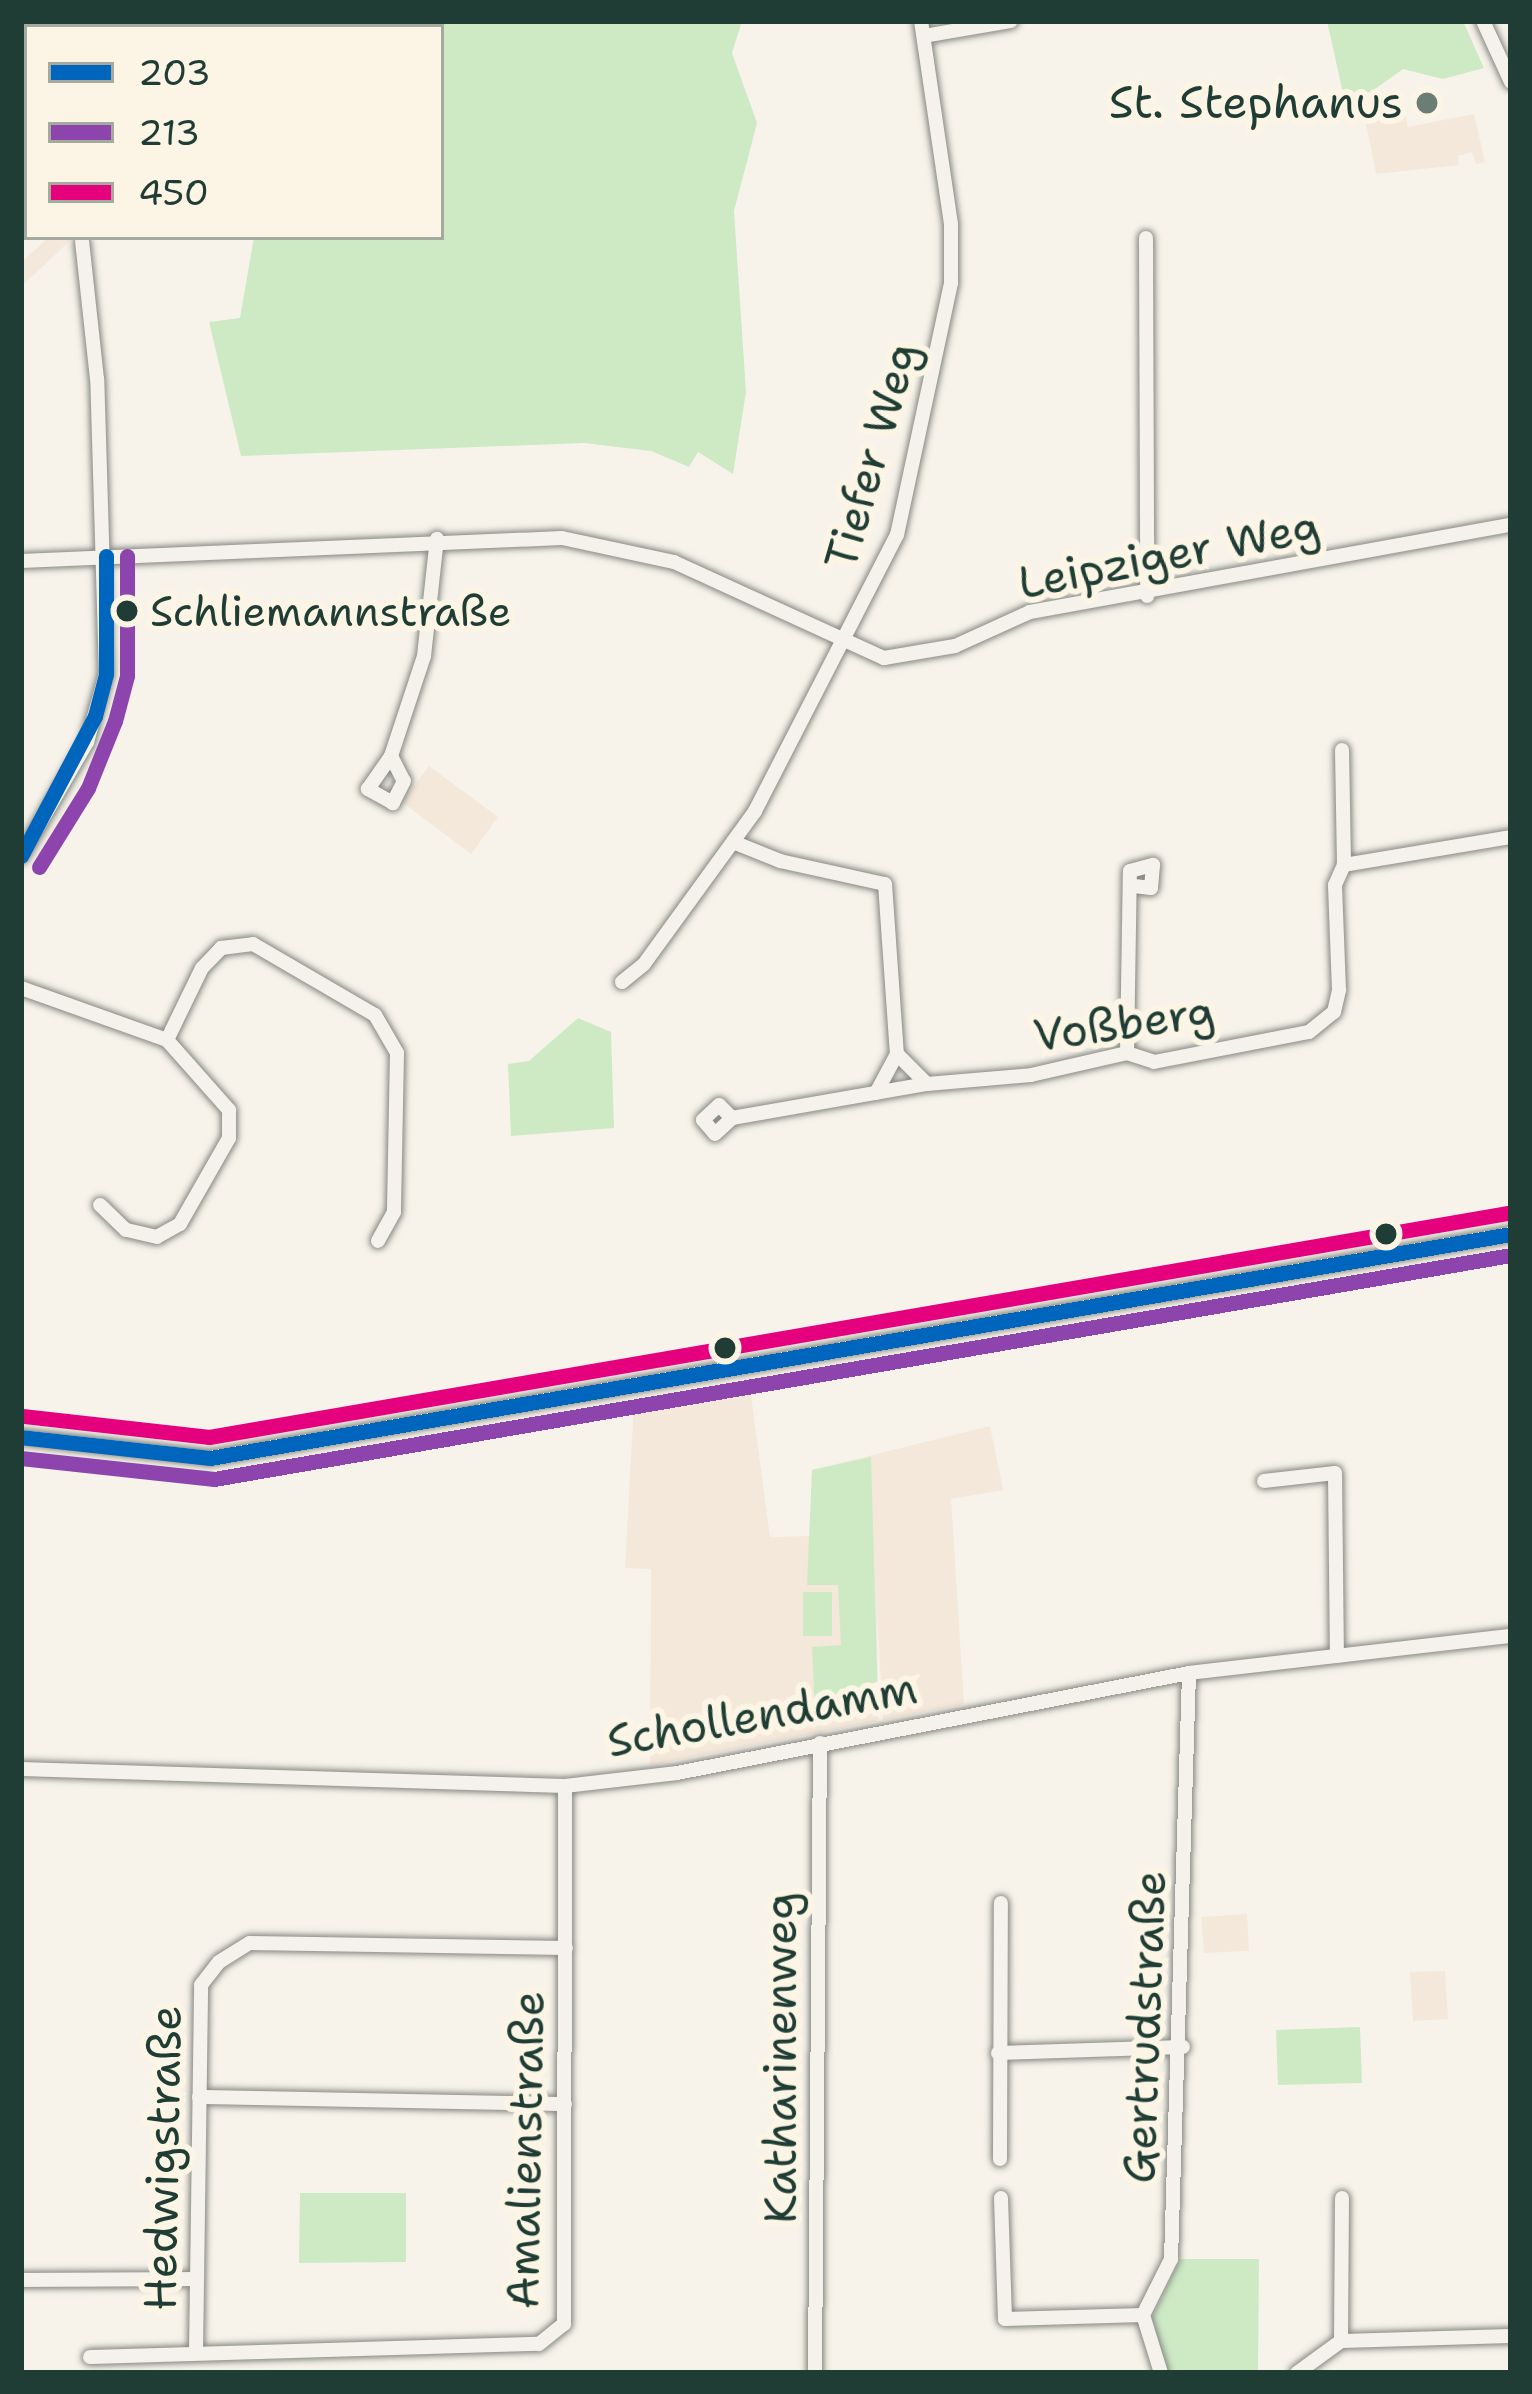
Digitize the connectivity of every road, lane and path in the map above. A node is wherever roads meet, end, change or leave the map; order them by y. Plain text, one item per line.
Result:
1 (1011, 21) edge
2 (1483, 21) edge
3 (922, 28) edge
4 (1511, 82) edge
5 (1146, 238) dead end
6 (82, 242) dead end
7 (1511, 525) edge
8 (437, 539) junction
9 (106, 556) junction
10 (21, 561) edge
11 (1147, 596) junction
12 (846, 645) junction
13 (1342, 751) dead end
14 (391, 756) dead end
15 (1511, 837) edge
16 (733, 842) junction
17 (21, 856) edge
18 (1344, 866) junction
19 (1134, 886) dead end
20 (622, 982) dead end
21 (21, 988) edge
22 (167, 1040) junction
23 (1127, 1053) junction
24 (897, 1054) junction
25 (927, 1084) junction
26 (876, 1093) junction
27 (731, 1118) dead end
28 (100, 1205) dead end
29 (1511, 1234) edge
30 (378, 1241) dead end
31 (21, 1437) edge
32 (1264, 1481) dead end
33 (1511, 1636) edge
34 (1337, 1656) junction
35 (1189, 1673) junction
36 (820, 1743) junction
37 (21, 1769) edge
38 (565, 1786) junction
39 (1001, 1903) dead end
40 (566, 1948) junction
41 (1184, 2047) junction
42 (998, 2053) junction
43 (200, 2097) junction
44 (565, 2104) junction
45 (1000, 2159) dead end
46 (1001, 2198) dead end
47 (1342, 2198) dead end
48 (195, 2279) junction
49 (21, 2280) edge
50 (1143, 2315) junction
51 (1511, 2336) edge
52 (1341, 2341) junction
53 (196, 2354) junction
54 (90, 2357) dead end
55 (815, 2373) edge
56 (1161, 2373) edge
57 (1297, 2373) edge

1 - 3 street
2 - 4 street
3 - 12 street, Tiefer Weg
5 - 11 street
6 - 9 street
7 - 11 street, Leipziger Weg
8 - 9 street
8 - 12 street
8 - 14 street
9 - 10 street
9 - 17 street
11 - 12 street, Leipziger Weg
12 - 16 street, Tiefer Weg
13 - 18 street
15 - 18 street
16 - 20 street, Tiefer Weg
16 - 24 street
18 - 23 street, Voßberg
19 - 23 street
21 - 22 street
22 - 28 street
22 - 30 street
23 - 25 street, Voßberg
24 - 25 street
24 - 26 street
25 - 26 street, Voßberg
26 - 27 street, Voßberg
29 - 31 street
32 - 34 street
33 - 34 street, Schollendamm
34 - 35 street, Schollendamm
35 - 36 street, Schollendamm
35 - 41 street, Gertrudstraße
36 - 38 street, Schollendamm
36 - 55 street, Katharinenweg
37 - 38 street, Schollendamm
38 - 40 street, Amalienstraße
39 - 42 street
40 - 43 street, Hedwigstraße
40 - 44 street, Amalienstraße
41 - 42 street
41 - 50 street, Gertrudstraße
42 - 45 street
43 - 44 street
43 - 48 street, Hedwigstraße
44 - 53 street, Amalienstraße
46 - 50 street
47 - 52 street
48 - 49 street
48 - 53 street, Hedwigstraße
50 - 56 street
51 - 52 street
52 - 57 street
53 - 54 street, Amalienstraße

